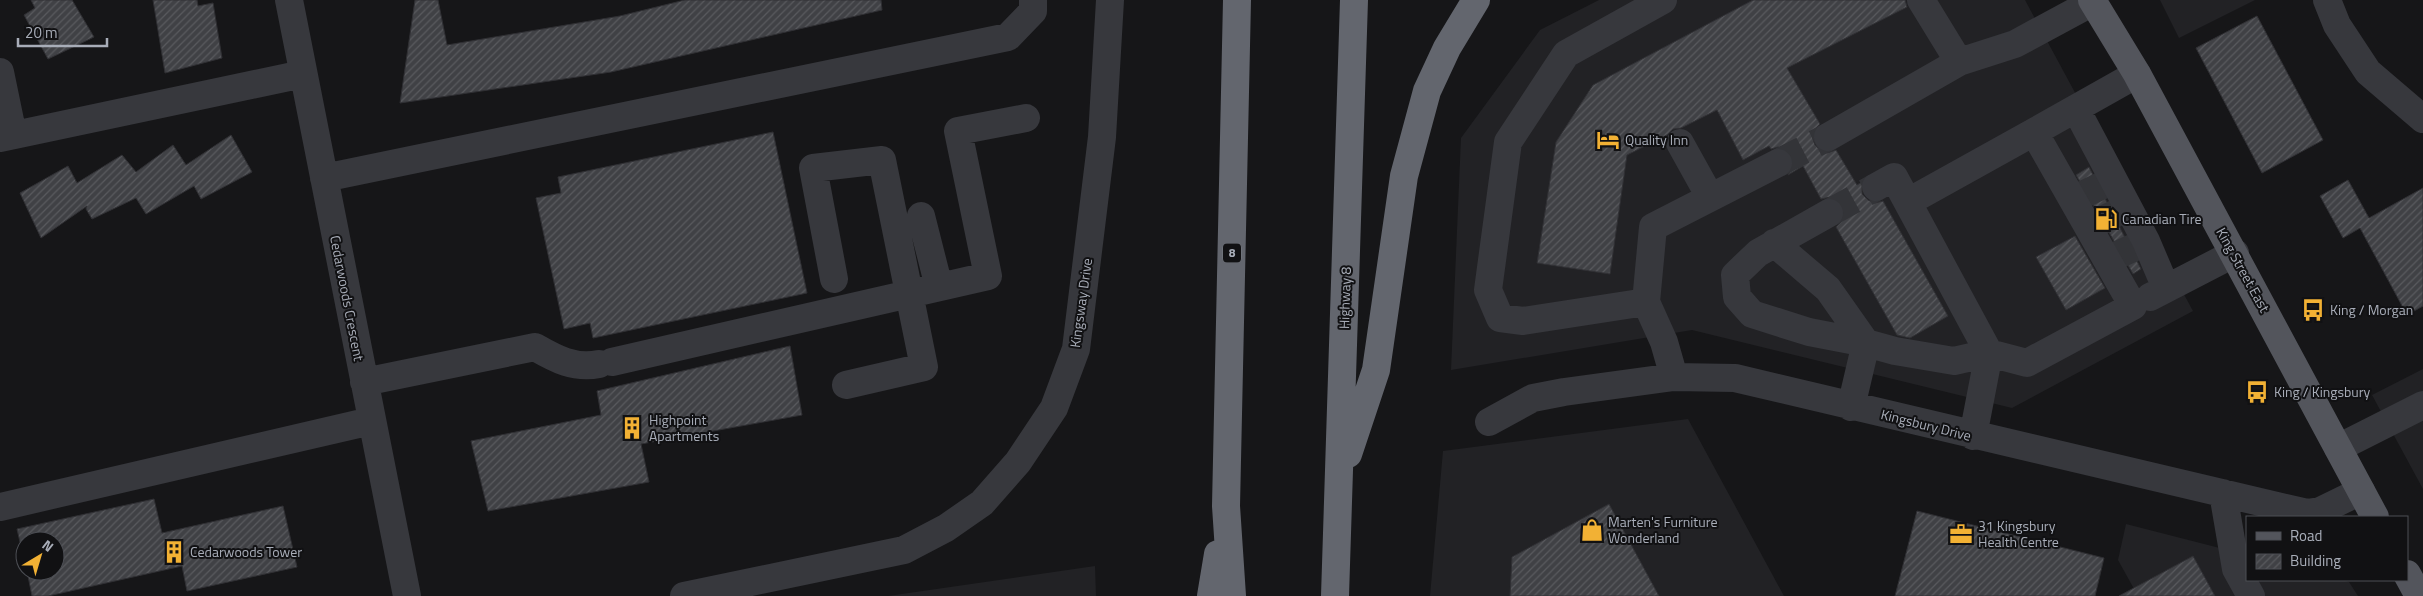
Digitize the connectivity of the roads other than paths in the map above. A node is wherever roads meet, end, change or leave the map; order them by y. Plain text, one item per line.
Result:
1 (289, 0) edge
2 (1033, 0) edge
3 (1110, 0) edge
4 (1237, 0) edge
5 (1354, 0) edge
6 (1476, 0) edge
7 (1663, 0) edge
8 (1921, 0) edge
9 (2327, 0) edge
10 (2092, 1) edge
11 (1959, 62) junction
12 (0, 72) edge
13 (303, 74) junction
14 (2137, 74) junction
15 (2076, 109) junction
16 (1026, 118) dead end
17 (2423, 119) edge
18 (2034, 132) junction
19 (7, 136) edge
20 (1828, 137) tunnel mouth
21 (1680, 143) dead end
22 (1778, 163) tunnel mouth
23 (324, 178) junction
24 (1885, 182) dead end
25 (1710, 197) junction
26 (1908, 202) junction
27 (1829, 213) tunnel mouth
28 (921, 216) dead end
29 (1774, 242) junction
30 (2235, 254) junction
31 (834, 279) dead end
32 (939, 287) junction
33 (2166, 288) junction
34 (909, 294) junction
35 (1646, 302) junction
36 (2133, 306) junction
37 (1866, 343) junction
38 (1989, 353) junction
39 (1674, 377) junction
40 (364, 382) junction
41 (846, 385) dead end
42 (2423, 405) edge
43 (1850, 406) junction
44 (371, 420) junction
45 (1490, 422) dead end
46 (1973, 436) junction
47 (2338, 448) junction
48 (1339, 480) junction
49 (2361, 491) junction
50 (2223, 493) junction
51 (1226, 506) junction
52 (0, 507) edge
53 (2374, 516) edge
54 (2408, 576) edge
55 (792, 585) edge
56 (407, 596) edge
57 (684, 596) edge
58 (1211, 596) edge
59 (1232, 596) edge
60 (1335, 596) edge
61 (2251, 596) edge
62 (2419, 596) edge

1 - 13 street, Cedarwoods Crescent
2 - 23 street
3 - 55 street, Kingsway Drive
4 - 51 highway, 8
5 - 48 highway, Highway 8
6 - 48 highway
7 - 35 street
8 - 11 street
9 - 17 street
10 - 11 street
10 - 14 main road, King Street East
11 - 20 street
12 - 19 street
13 - 19 street
13 - 23 street, Cedarwoods Crescent
14 - 15 street
14 - 30 main road, King Street East
15 - 18 street
15 - 33 street
16 - 32 street
18 - 26 street
18 - 36 street
21 - 25 street
22 - 25 street
23 - 40 street, Cedarwoods Crescent
24 - 26 street
25 - 35 street
26 - 38 street
27 - 29 street
28 - 32 street
29 - 37 street
29 - 37 street
30 - 33 street
30 - 47 main road, King Street East
31 - 34 street
32 - 34 street
33 - 36 street
34 - 40 street
34 - 41 street
35 - 39 street
36 - 38 street
37 - 38 street
37 - 43 street
38 - 46 street
39 - 43 street, Kingsbury Drive
39 - 45 street, Kingsbury Drive
40 - 44 street, Cedarwoods Crescent
42 - 47 street
43 - 46 street, Kingsbury Drive
44 - 52 street
44 - 56 street, Cedarwoods Crescent
46 - 50 street, Kingsbury Drive
47 - 49 main road, King Street East
48 - 60 highway, Highway 8
49 - 50 street, Kingsbury Drive
49 - 53 main road, King Street East
50 - 61 street
51 - 58 highway
51 - 59 highway, 8
54 - 62 main road
55 - 57 street, Kingsway Drive

